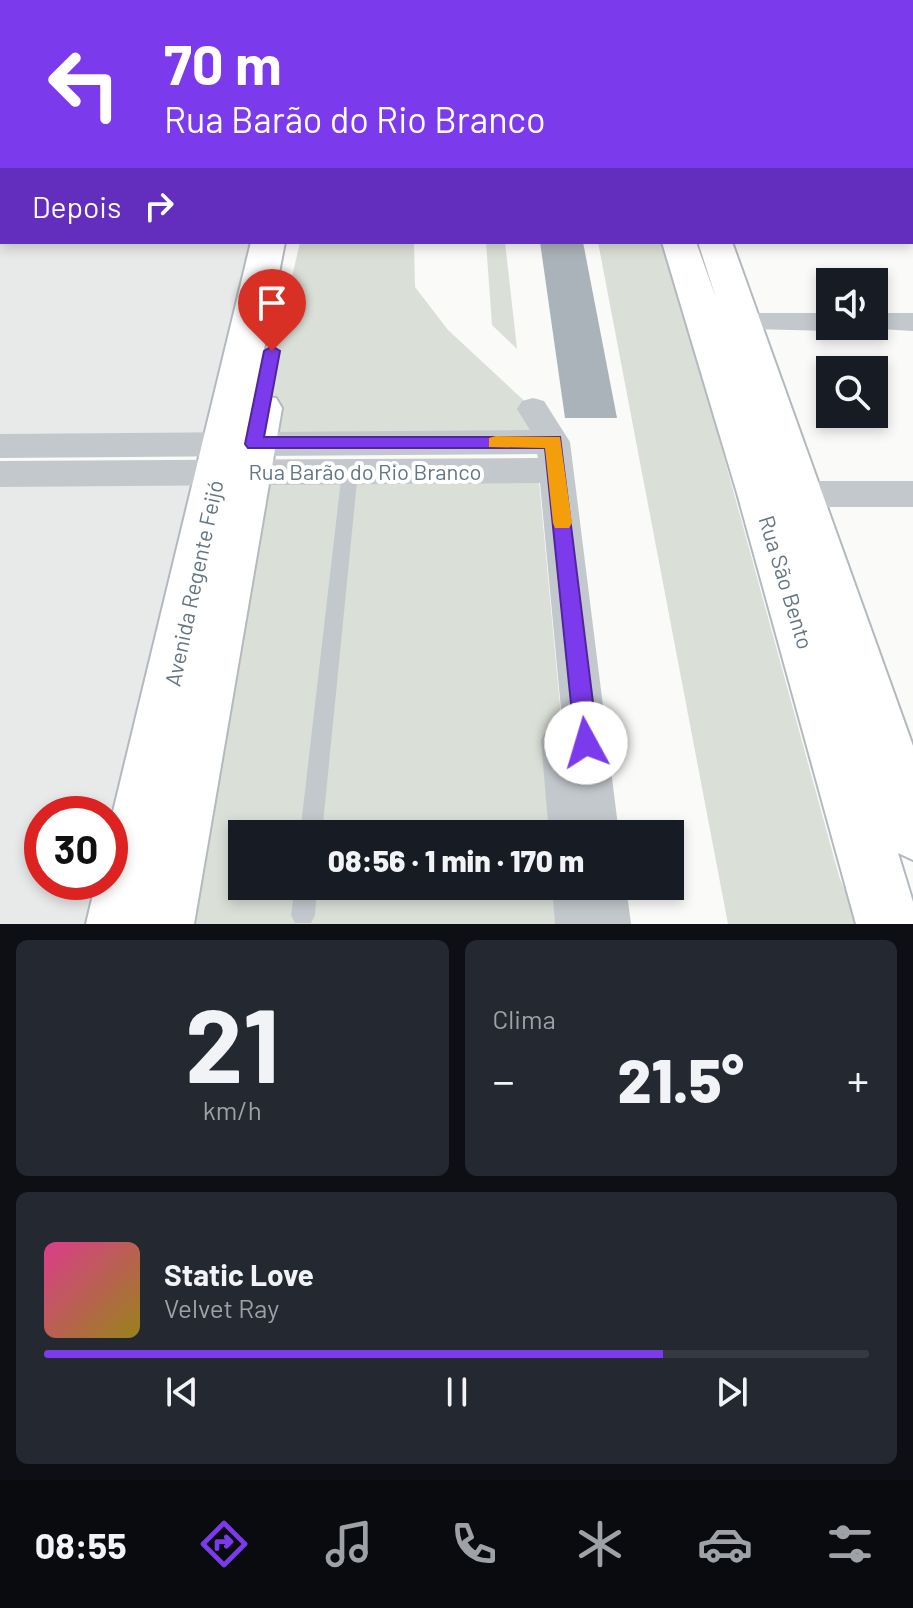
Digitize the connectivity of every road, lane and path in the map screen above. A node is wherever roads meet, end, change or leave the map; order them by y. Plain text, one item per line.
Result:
1 (680, 244) edge
2 (715, 244) edge
3 (279, 250) edge
4 (721, 322) junction
5 (816, 322) edge
6 (888, 322) edge
7 (913, 322) edge
8 (0, 446) edge
9 (546, 456) junction
10 (236, 458) junction
11 (350, 471) junction
12 (0, 474) edge
13 (780, 494) junction
14 (913, 494) edge
15 (831, 730) junction
16 (896, 731) edge
17 (313, 820) edge
18 (571, 820) edge
19 (594, 820) edge
20 (913, 830) edge
21 (305, 900) edge
22 (577, 900) edge
23 (603, 900) edge
24 (303, 915) dead end
25 (118, 924) edge
26 (162, 924) edge
27 (580, 924) edge
28 (606, 924) edge
29 (888, 924) edge

1 - 4 street, Rua São Bento
2 - 4 street, Rua São Bento
3 - 10 street, Avenida Regente Feijó
4 - 5 street
4 - 13 street, Rua São Bento
6 - 7 street
8 - 10 street, Rua Barão do Rio Branco
9 - 10 street, Rua Barão do Rio Branco
9 - 11 street, Rua Barão do Rio Branco
9 - 18 street
9 - 19 street
10 - 11 street, Rua Barão do Rio Branco
10 - 12 street, Rua Barão do Rio Branco
10 - 25 street, Avenida Regente Feijó
10 - 26 street, Avenida Regente Feijó
11 - 17 lane
13 - 14 street
13 - 15 street, Rua São Bento
13 - 16 street, Rua São Bento
15 - 16 street
15 - 29 street, Rua São Bento
16 - 20 street, Rua São Bento
21 - 24 lane
22 - 27 street
23 - 28 street

